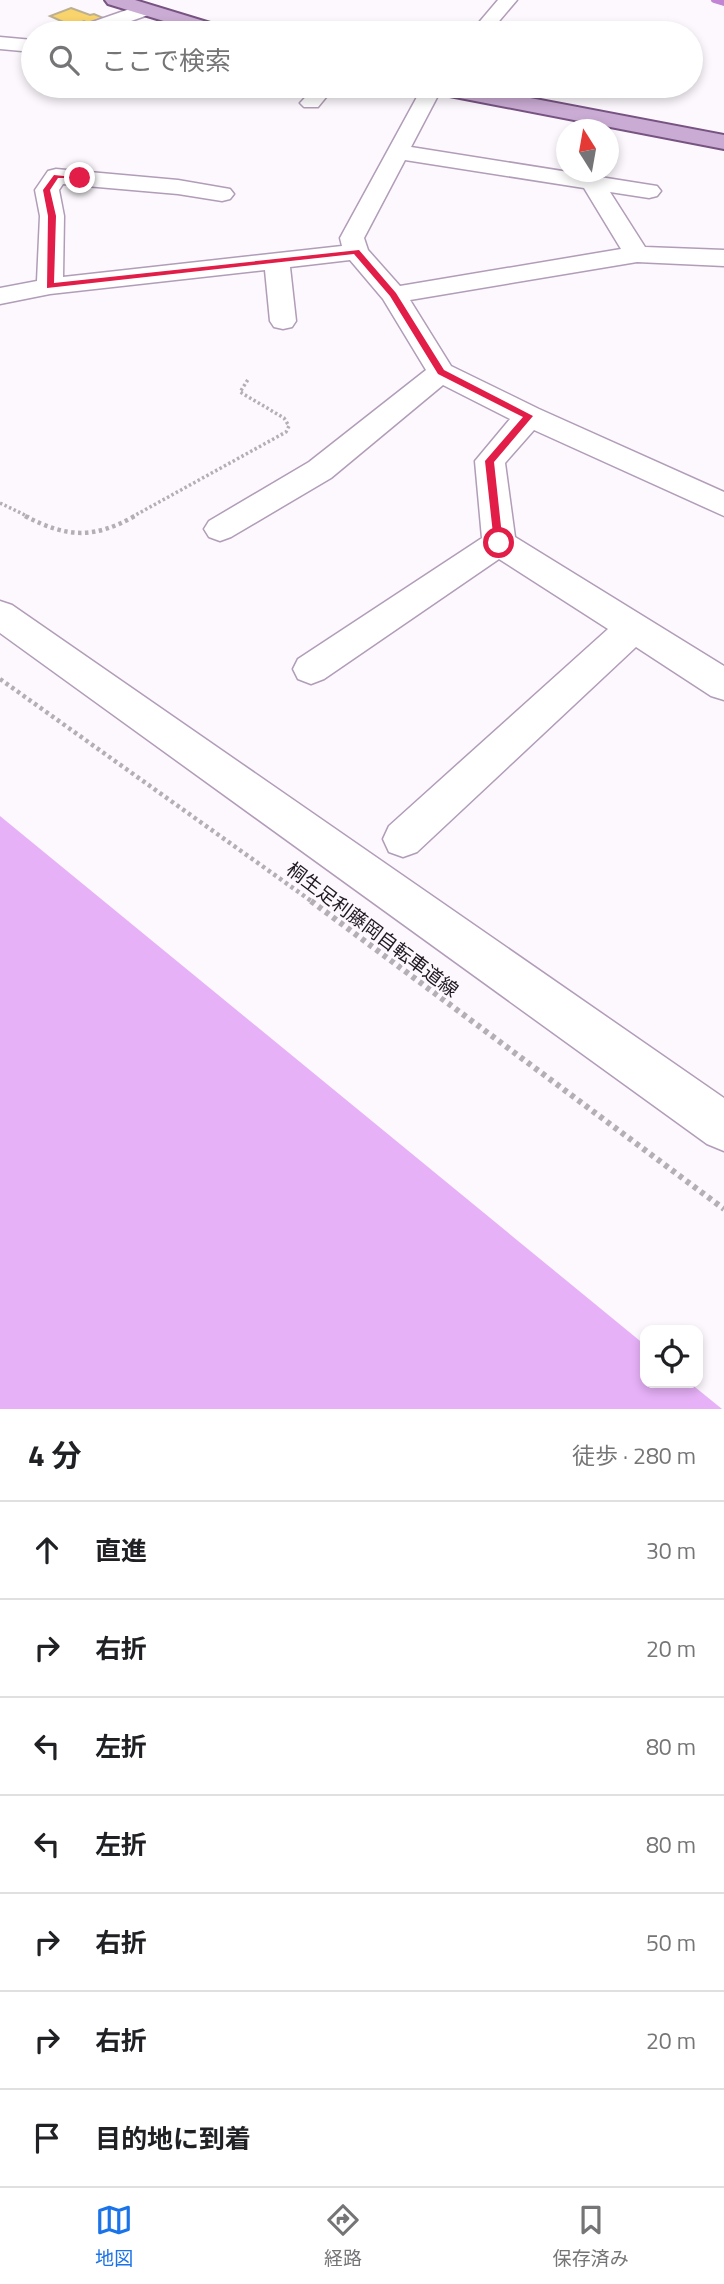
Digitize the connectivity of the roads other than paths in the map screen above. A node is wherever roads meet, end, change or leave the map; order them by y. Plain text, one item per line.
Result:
1 (115, 0) edge
2 (508, 0) edge
3 (144, 10) junction
4 (113, 21) edge
5 (182, 21) edge
6 (490, 21) edge
7 (0, 43) edge
8 (21, 45) edge
9 (315, 98) edge
10 (426, 98) edge
11 (495, 98) edge
12 (311, 103) dead end
13 (724, 142) edge
14 (397, 152) junction
15 (556, 176) edge
16 (592, 182) joint
17 (649, 191) dead end
18 (222, 194) dead end
19 (356, 251) junction
20 (637, 254) junction
21 (724, 258) edge
22 (277, 261) junction
23 (50, 286) junction
24 (394, 295) junction
25 (0, 296) edge
26 (283, 321) dead end
27 (441, 372) junction
28 (529, 416) junction
29 (724, 505) edge
30 (220, 529) dead end
31 (499, 543) junction
32 (0, 615) edge
33 (633, 628) junction
34 (311, 669) dead end
35 (724, 685) edge
36 (403, 839) dead end
37 (724, 1127) edge

1 - 3 main road
2 - 6 street
3 - 4 street
3 - 5 main road
7 - 8 street
9 - 12 street
10 - 14 street
11 - 13 main road
14 - 15 street
14 - 19 street
16 - 17 street
16 - 20 street
18 - 23 street
19 - 22 street
19 - 24 street
20 - 21 street
20 - 24 street
22 - 23 street
22 - 26 street
23 - 25 street
24 - 27 street
27 - 28 street
27 - 30 street
28 - 29 street
28 - 31 street
31 - 33 street
31 - 34 street
32 - 37 street
33 - 35 street
33 - 36 street

